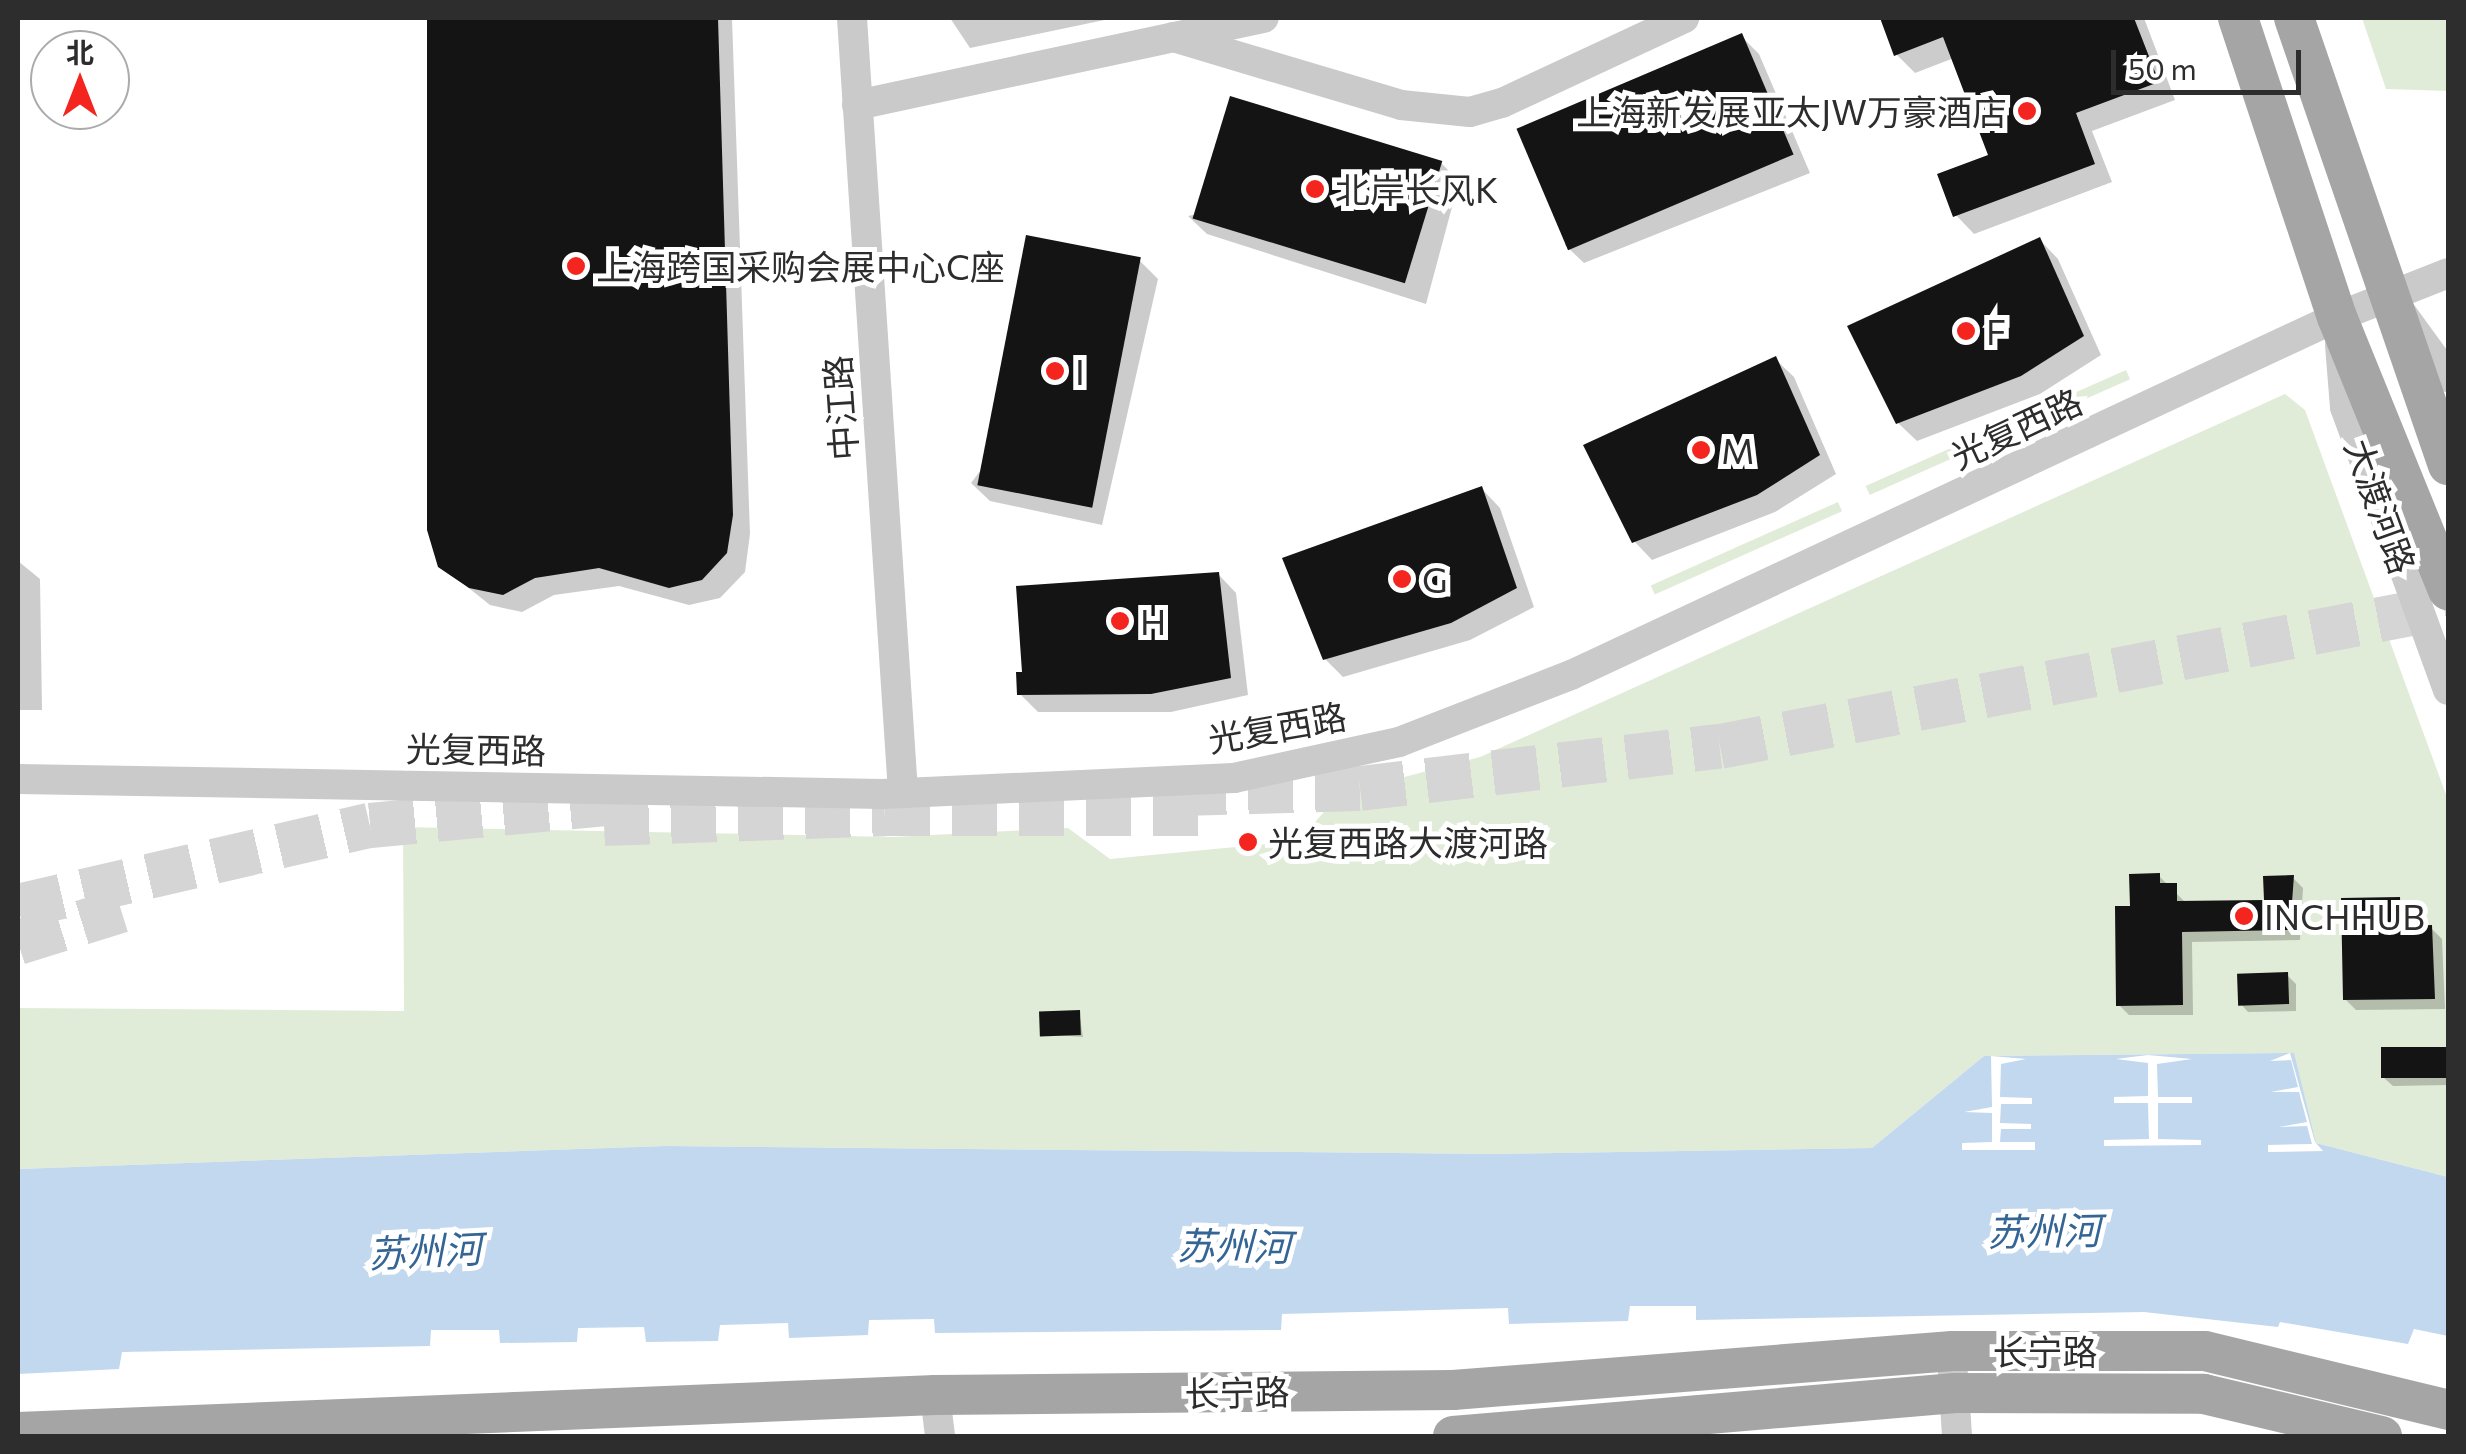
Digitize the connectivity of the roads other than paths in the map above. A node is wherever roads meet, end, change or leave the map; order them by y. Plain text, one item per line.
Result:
1 (852, 18) edge
2 (1264, 18) edge
3 (1684, 18) edge
4 (2238, 18) edge
5 (2294, 18) edge
6 (1173, 36) junction
7 (857, 104) junction
8 (2448, 273) edge
9 (2388, 298) junction
10 (2337, 317) junction
11 (2448, 377) edge
12 (2448, 464) edge
13 (2448, 590) edge
14 (2448, 690) edge
15 (18, 779) edge
16 (903, 793) junction
17 (1952, 1351) junction
18 (1954, 1394) junction
19 (935, 1395) junction
20 (2448, 1410) edge
21 (18, 1432) edge
22 (940, 1436) edge
23 (1452, 1436) edge
24 (1957, 1436) edge
25 (2382, 1436) edge

1 - 7 street, 中江路
2 - 6 street
3 - 6 street
4 - 10 main road, 大渡河路
5 - 9 main road
6 - 7 street
7 - 16 street, 中江路
8 - 9 street, 光复西路
9 - 10 street, 光复西路
9 - 11 street
9 - 12 main road
10 - 13 main road, 大渡河路
10 - 14 street, 大渡河路
10 - 16 street, 光复西路
15 - 16 street, 光复西路
17 - 18 street
17 - 19 main road, 长宁路
17 - 20 main road, 长宁路
18 - 23 main road, 长宁路
18 - 24 street
18 - 25 main road, 长宁路
19 - 21 main road, 长宁路
19 - 22 street

